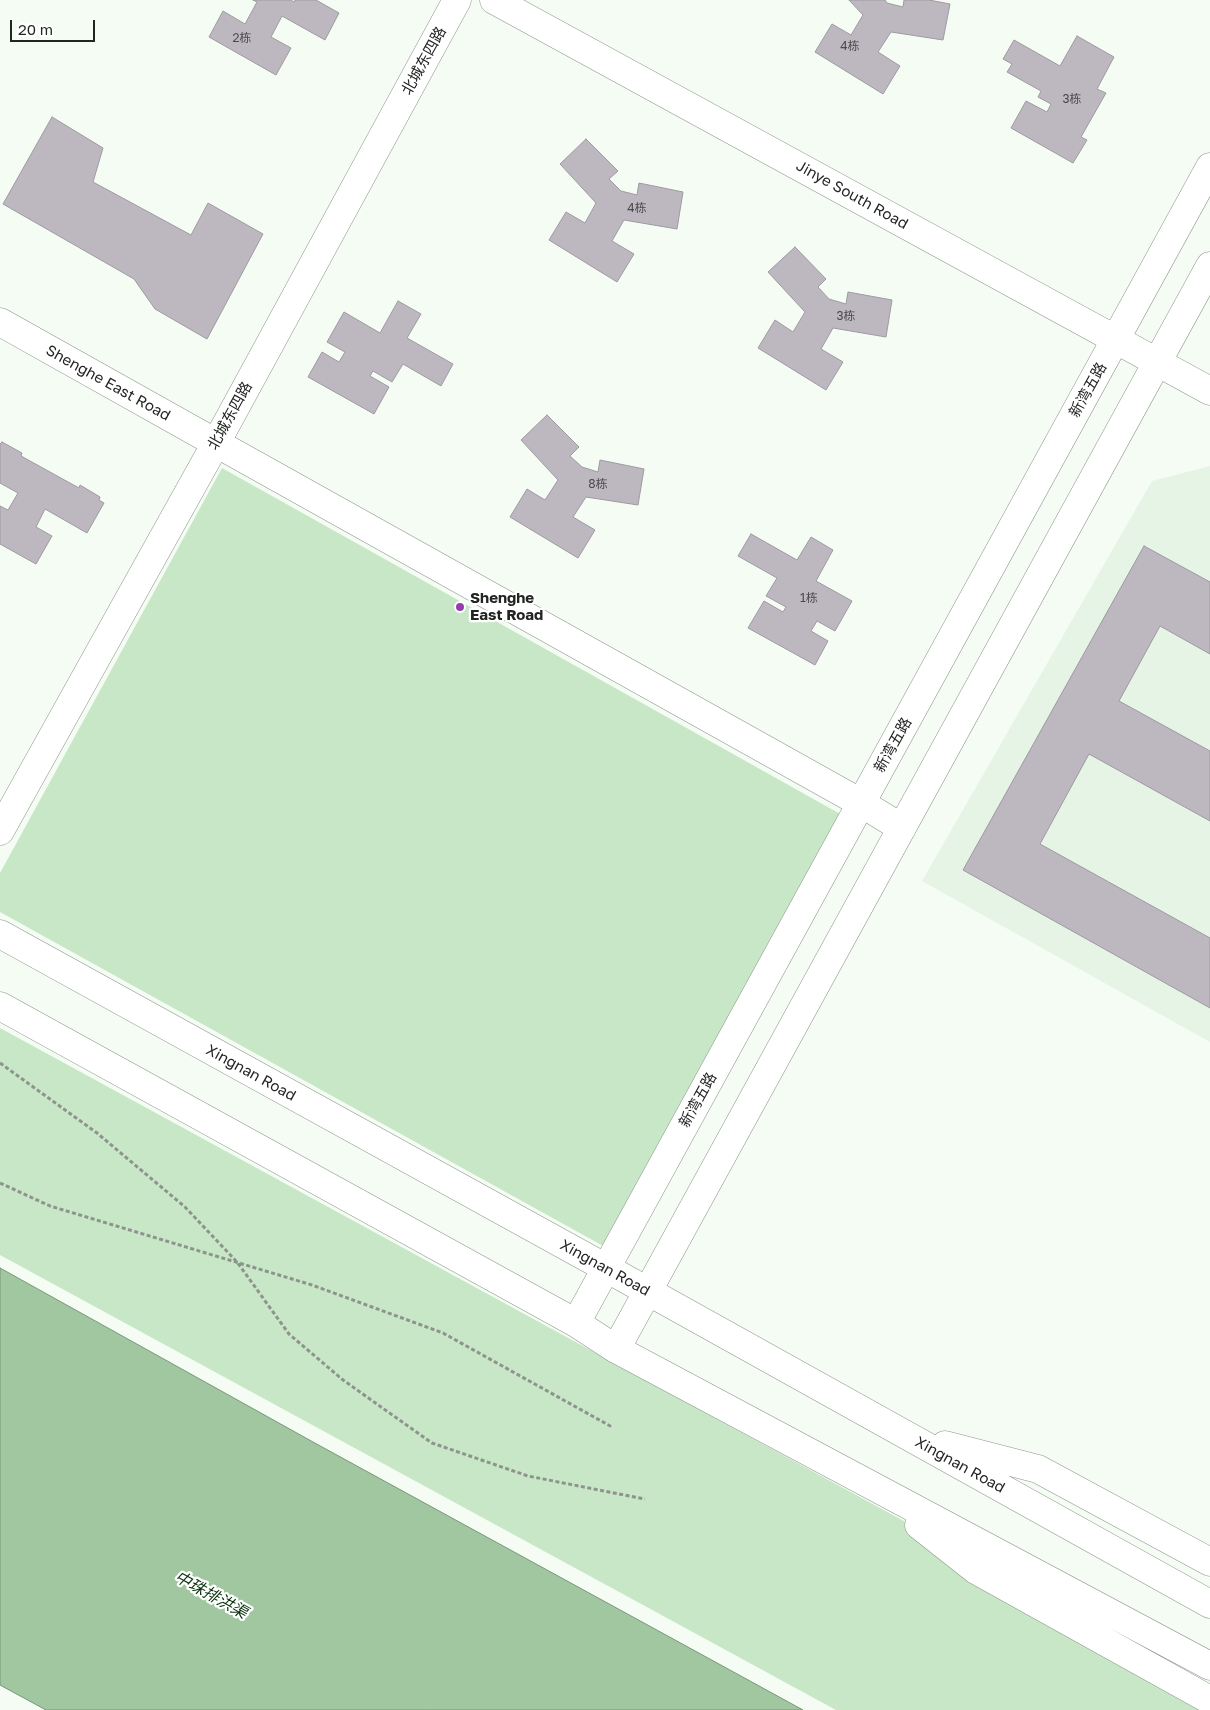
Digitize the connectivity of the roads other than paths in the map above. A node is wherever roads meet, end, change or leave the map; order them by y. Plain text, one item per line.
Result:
1 (458, 0) edge
2 (494, 0) edge
3 (1210, 167) edge
4 (1210, 266) edge
5 (0, 322) edge
6 (1115, 339) junction
7 (1157, 362) junction
8 (1210, 391) edge
9 (216, 443) junction
10 (861, 803) junction
11 (902, 828) junction
12 (0, 831) edge
13 (0, 934) edge
14 (0, 1006) edge
15 (606, 1268) junction
16 (647, 1292) junction
17 (576, 1323) junction
18 (616, 1349) junction
19 (907, 1435) junction
20 (863, 1481) junction
21 (1210, 1562) edge
22 (1210, 1604) edge
23 (1210, 1666) edge
24 (1210, 1700) edge

1 - 9 street, 北城东四路
2 - 6 street, Jinye South Road
3 - 6 street, 新湾五路
4 - 7 street
5 - 9 street, Shenghe East Road
6 - 7 street, Jinye South Road
6 - 10 street, 新湾五路
7 - 8 street, Jinye South Road
7 - 11 street
9 - 10 street, Shenghe East Road
9 - 12 street, 北城东四路
10 - 11 street, Shenghe East Road
10 - 15 street, 新湾五路
11 - 16 street
13 - 15 street, Xingnan Road
14 - 17 street
15 - 16 street, Xingnan Road
15 - 17 street, 新湾五路
16 - 18 street
16 - 19 street, Xingnan Road
17 - 18 street
18 - 20 street
19 - 21 street
19 - 22 street, Xingnan Road
20 - 23 street
20 - 24 street

